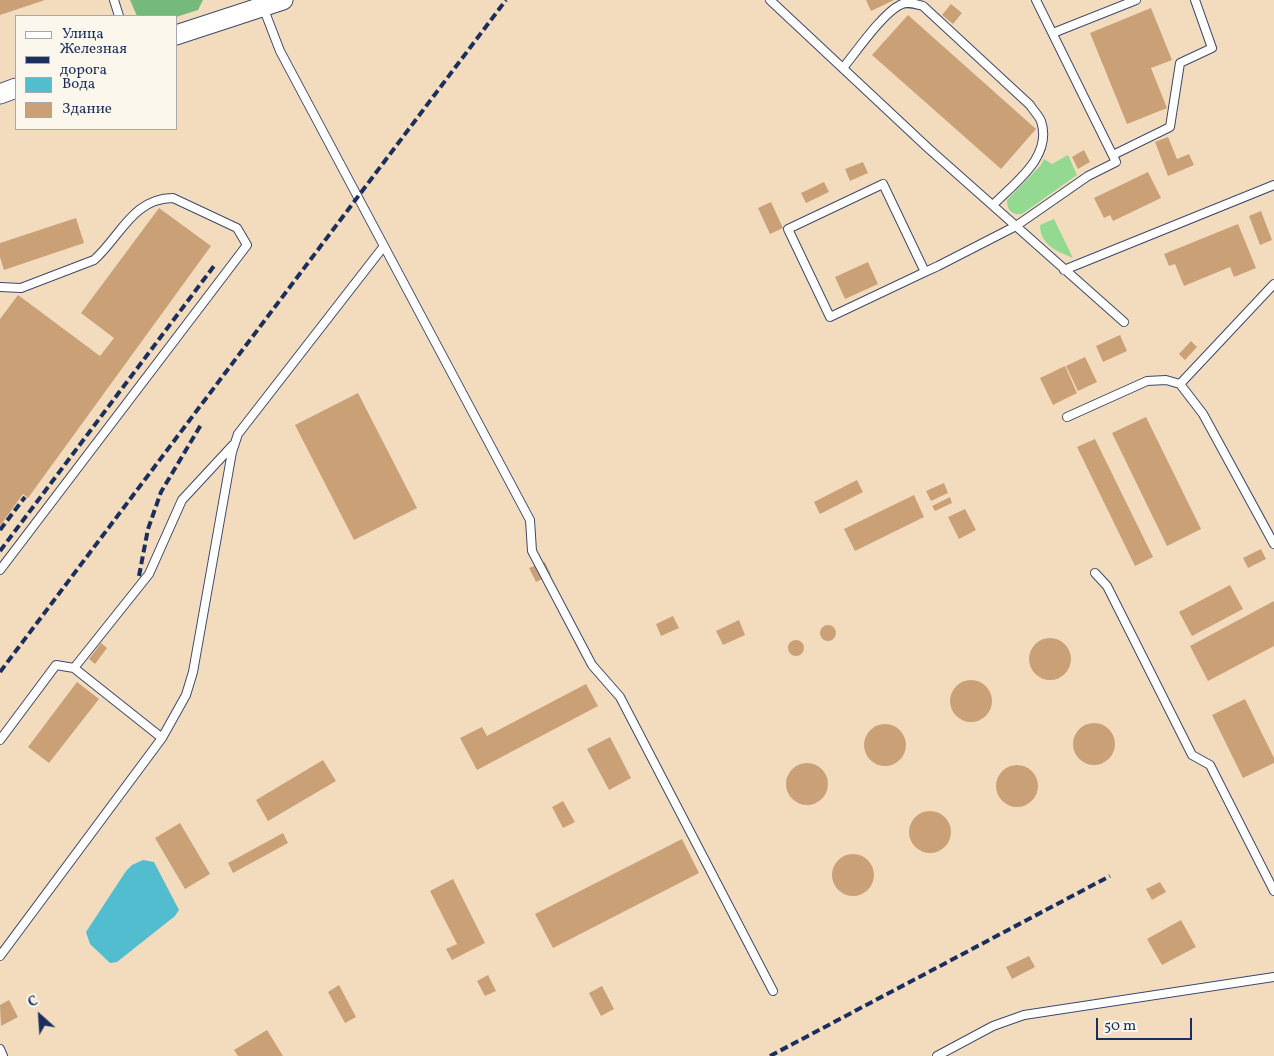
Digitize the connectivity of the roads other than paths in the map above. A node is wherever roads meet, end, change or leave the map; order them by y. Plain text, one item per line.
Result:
1 (114, 0) edge
2 (283, 0) edge
3 (770, 0) edge
4 (1036, 0) edge
5 (1136, 0) edge
6 (1194, 0) edge
7 (264, 6) junction
8 (119, 15) edge
9 (1053, 33) junction
10 (178, 34) edge
11 (843, 68) junction
12 (15, 88) edge
13 (0, 94) edge
14 (1113, 155) junction
15 (1274, 185) edge
16 (993, 205) junction
17 (1016, 226) junction
18 (384, 246) junction
19 (1064, 270) junction
20 (925, 272) junction
21 (1274, 284) edge
22 (0, 287) edge
23 (1124, 322) dead end
24 (1180, 384) junction
25 (1068, 417) dead end
26 (234, 444) junction
27 (1274, 544) edge
28 (0, 570) edge
29 (1095, 573) dead end
30 (74, 668) junction
31 (162, 738) junction
32 (0, 740) edge
33 (1274, 891) edge
34 (0, 956) edge
35 (1274, 977) edge
36 (773, 991) dead end
37 (0, 1049) edge
38 (3, 1056) edge
39 (937, 1056) edge

1 - 8 lane
2 - 7 street
3 - 11 lane
4 - 9 lane
5 - 9 lane
6 - 14 lane
7 - 10 street
7 - 18 lane
9 - 14 lane
11 - 16 lane
11 - 16 lane
12 - 13 street
14 - 17 lane
15 - 19 lane
16 - 17 lane
17 - 19 lane
17 - 20 lane
18 - 26 lane
18 - 36 lane
19 - 23 lane
20 - 20 lane
21 - 24 lane
22 - 28 lane
24 - 25 lane
24 - 27 lane
26 - 30 lane
26 - 31 lane
29 - 33 lane
30 - 31 lane
30 - 32 lane
31 - 34 lane
35 - 39 lane
37 - 38 lane

